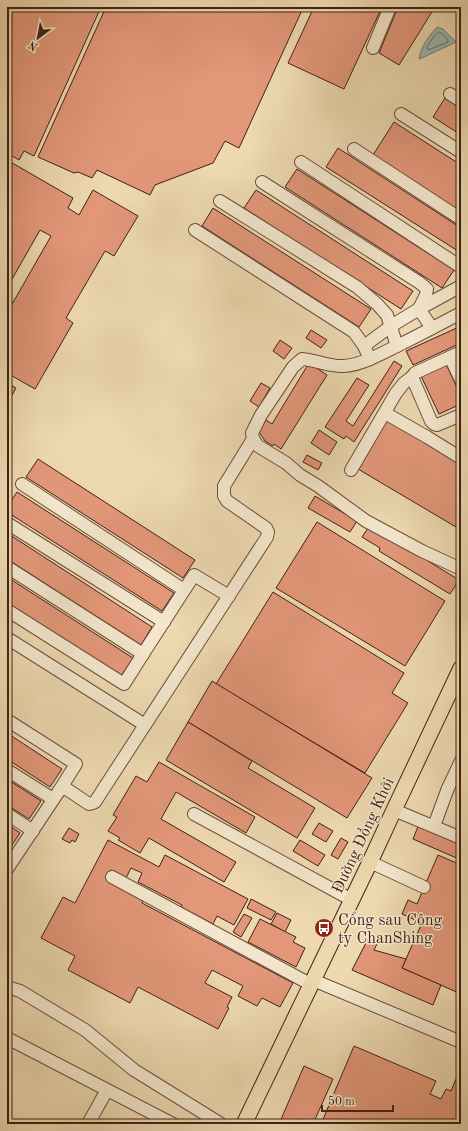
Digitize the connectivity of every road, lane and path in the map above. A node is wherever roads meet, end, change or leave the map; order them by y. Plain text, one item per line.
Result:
1 (390, 7) edge
2 (373, 48) dead end
3 (450, 94) dead end
4 (461, 101) edge
5 (401, 114) dead end
6 (354, 149) dead end
7 (461, 152) edge
8 (301, 162) dead end
9 (262, 182) dead end
10 (220, 201) dead end
11 (461, 219) edge
12 (195, 230) dead end
13 (461, 267) edge
14 (461, 286) edge
15 (419, 309) junction
16 (460, 311) edge
17 (391, 326) junction
18 (432, 328) junction
19 (364, 346) junction
20 (397, 346) junction
21 (455, 354) edge
22 (370, 358) junction
23 (412, 377) junction
24 (461, 380) edge
25 (385, 413) junction
26 (461, 415) edge
27 (434, 424) junction
28 (427, 437) junction
29 (253, 439) junction
30 (461, 458) edge
31 (351, 470) dead end
32 (22, 484) dead end
33 (7, 523) edge
34 (7, 567) edge
35 (461, 569) edge
36 (184, 590) junction
37 (229, 596) junction
38 (7, 610) edge
39 (164, 622) junction
40 (7, 638) edge
41 (143, 654) junction
42 (461, 668) edge
43 (7, 720) edge
44 (145, 725) junction
45 (461, 761) edge
46 (7, 770) edge
47 (56, 795) junction
48 (394, 810) junction
49 (7, 814) edge
50 (194, 814) dead end
51 (434, 826) junction
52 (33, 830) junction
53 (461, 838) edge
54 (370, 862) junction
55 (8, 865) edge
56 (112, 877) dead end
57 (424, 887) dead end
58 (352, 900) junction
59 (312, 982) junction
60 (7, 987) edge
61 (7, 1038) edge
62 (461, 1042) edge
63 (107, 1090) junction
64 (88, 1124) edge
65 (173, 1124) edge
66 (221, 1124) edge
67 (244, 1124) edge

1 - 2 lane
3 - 4 lane
5 - 7 lane
6 - 11 lane
8 - 13 lane
9 - 15 lane
10 - 17 lane
12 - 19 lane
14 - 15 lane
15 - 17 lane
15 - 18 lane
16 - 18 lane
17 - 19 lane
17 - 20 lane
18 - 20 lane
19 - 22 lane
20 - 22 lane
21 - 23 lane
21 - 24 lane
22 - 29 lane
23 - 25 lane
23 - 27 lane
25 - 28 lane
25 - 31 lane
26 - 27 lane
27 - 28 lane
28 - 30 lane
29 - 35 lane
29 - 37 lane
32 - 36 lane
33 - 39 lane
34 - 41 lane
36 - 37 lane
36 - 39 lane
37 - 44 lane
38 - 41 lane
39 - 41 lane
40 - 44 lane
42 - 48 main road, Đường Đồng Khởi
43 - 47 lane
44 - 47 lane
45 - 51 lane
46 - 47 lane
47 - 52 lane
48 - 51 lane
48 - 54 main road, Đường Đồng Khởi
49 - 52 lane
50 - 58 lane
51 - 53 lane
52 - 55 lane
54 - 57 lane
54 - 58 main road, Đường Đồng Khởi
56 - 59 lane
58 - 59 main road, Đường Đồng Khởi
59 - 62 lane
59 - 67 main road, Đường Đồng Khởi
60 - 66 lane
61 - 63 lane
63 - 64 lane
63 - 65 lane

